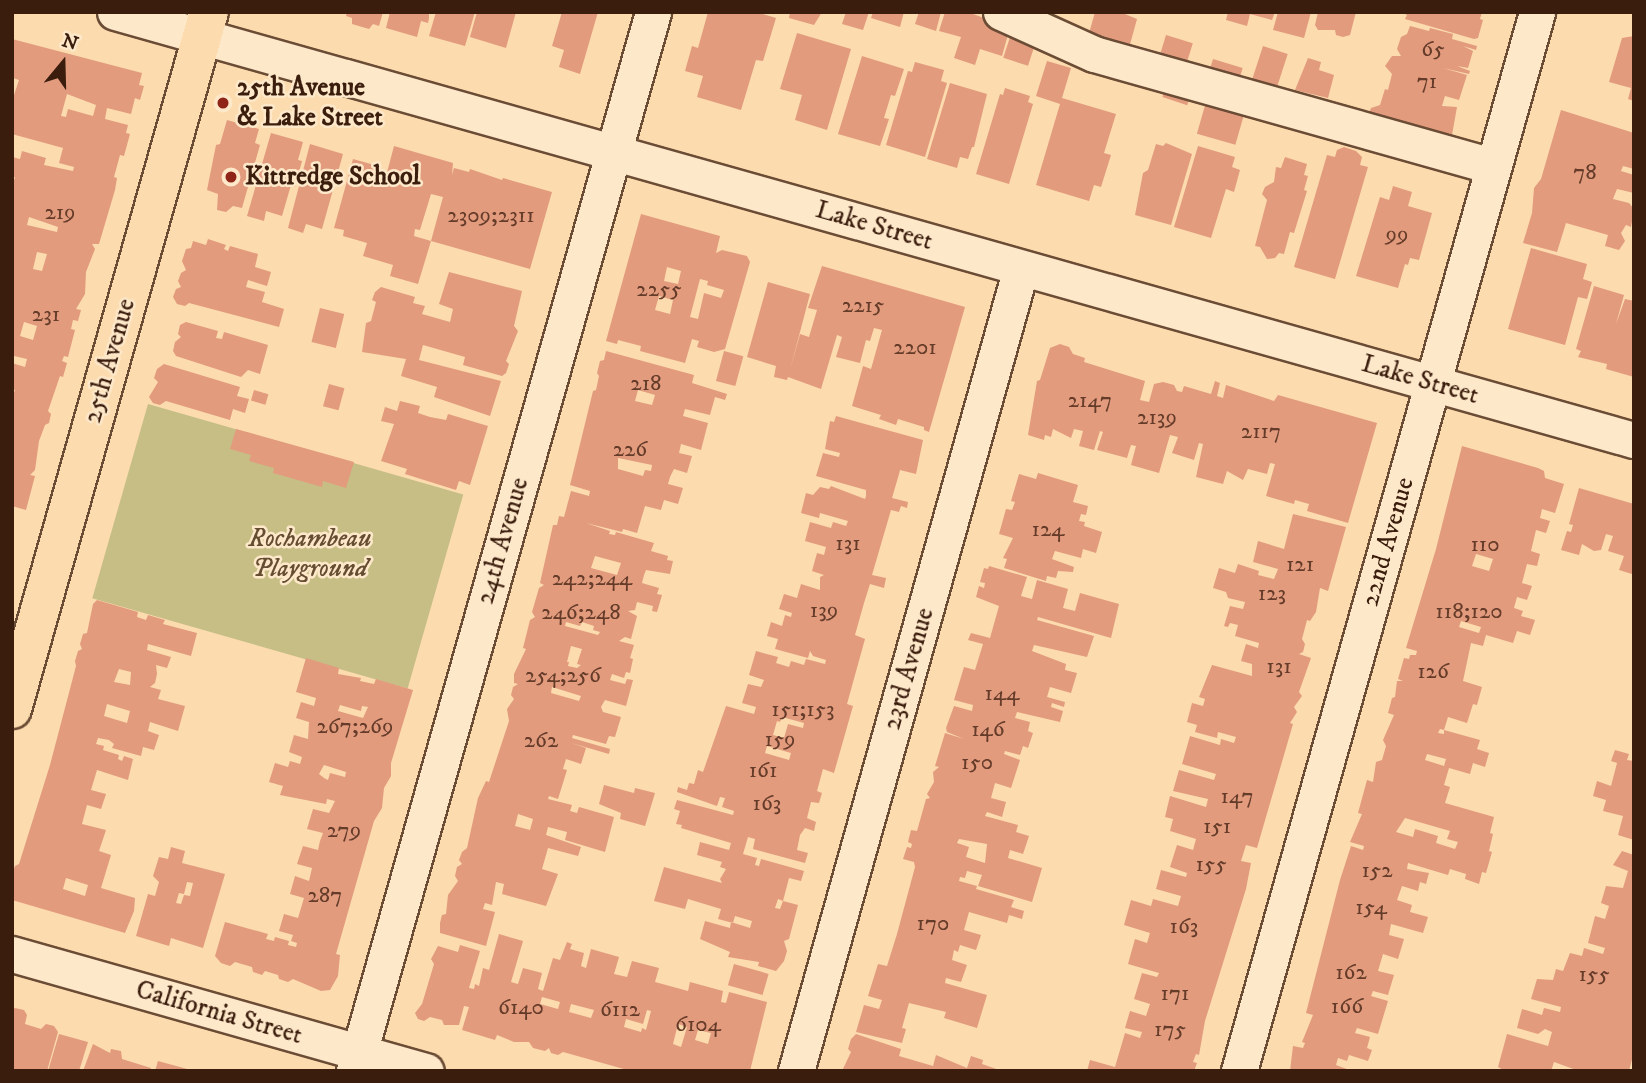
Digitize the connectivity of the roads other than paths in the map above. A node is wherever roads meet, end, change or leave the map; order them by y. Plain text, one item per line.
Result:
1 (115, 12) edge
2 (653, 12) edge
3 (1001, 12) edge
4 (1537, 12) edge
5 (205, 24) edge
6 (612, 153) junction
7 (1493, 166) junction
8 (1021, 268) junction
9 (1433, 384) junction
10 (1634, 440) edge
11 (12, 709) edge
12 (12, 954) edge
13 (356, 1061) edge
14 (426, 1071) edge
15 (796, 1071) edge
16 (1239, 1071) edge

1 - 5 street, Lake Street
2 - 6 street, 24th Avenue
3 - 7 street
4 - 7 street, 22nd Avenue
5 - 6 street, Lake Street
5 - 11 main road, 25th Avenue
6 - 8 street, Lake Street
6 - 13 street, 24th Avenue
7 - 9 street, 22nd Avenue
8 - 9 street, Lake Street
8 - 15 street, 23rd Avenue
9 - 10 street, Lake Street
9 - 16 street, 22nd Avenue
12 - 13 street, California Street
13 - 14 street, California Street

